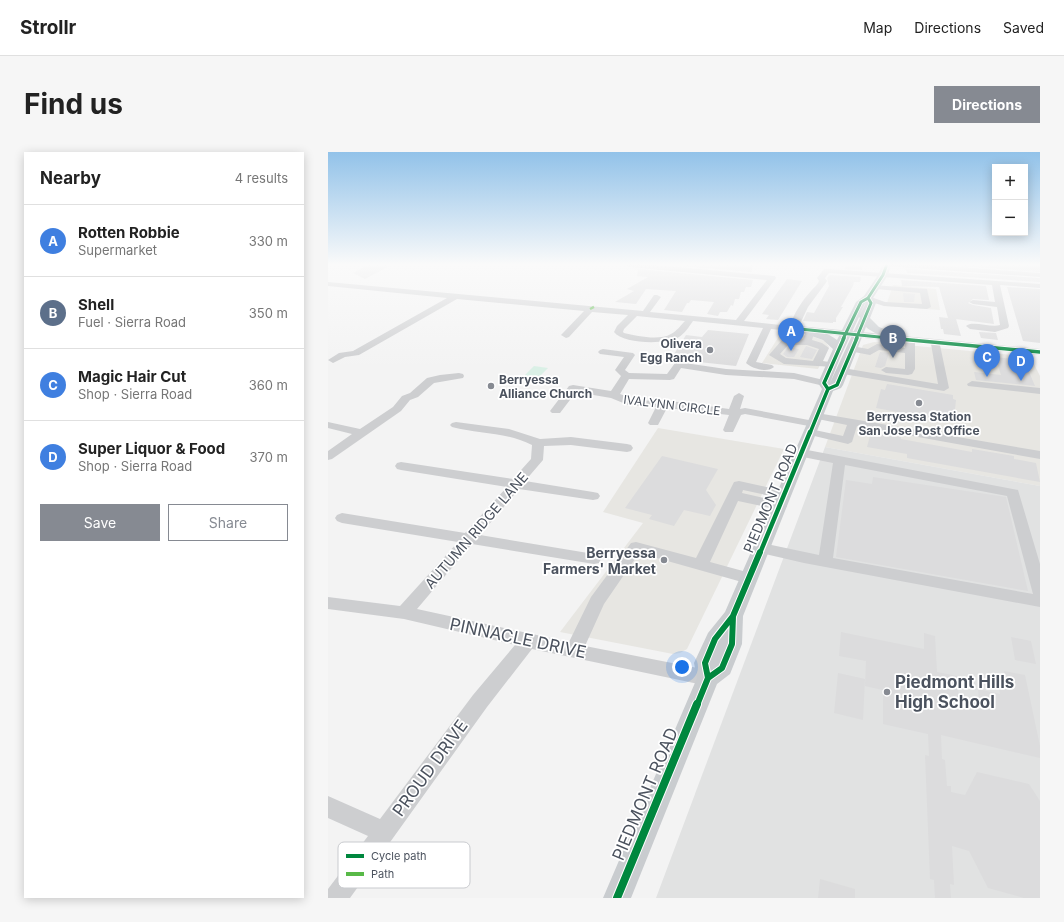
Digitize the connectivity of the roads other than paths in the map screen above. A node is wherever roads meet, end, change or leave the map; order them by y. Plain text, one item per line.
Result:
1 (868, 298) edge
2 (451, 299) edge
3 (485, 299) edge
4 (655, 299) edge
5 (756, 299) edge
6 (809, 299) edge
7 (867, 299) edge
8 (870, 299) edge
9 (925, 299) edge
10 (999, 299) edge
11 (973, 302) dead end
12 (1000, 304) junction
13 (590, 309) junction
14 (640, 314) junction
15 (864, 317) junction
16 (691, 319) junction
17 (738, 323) junction
18 (768, 326) junction
19 (970, 326) dead end
20 (803, 333) junction
21 (846, 333) junction
22 (858, 334) junction
23 (566, 335) dead end
24 (906, 339) junction
25 (935, 342) junction
26 (839, 349) junction
27 (852, 349) junction
28 (910, 351) junction
29 (602, 352) dead end
30 (1040, 352) edge
31 (333, 360) dead end
32 (817, 363) junction
33 (845, 368) junction
34 (459, 376) dead end
35 (626, 376) junction
36 (828, 378) junction
37 (972, 384) dead end
38 (1040, 391) edge
39 (614, 395) junction
40 (739, 396) dead end
41 (663, 405) junction
42 (556, 411) dead end
43 (734, 412) junction
44 (853, 422) junction
45 (654, 423) dead end
46 (814, 424) junction
47 (328, 425) edge
48 (456, 425) dead end
49 (729, 430) dead end
50 (362, 433) junction
51 (538, 443) junction
52 (627, 448) dead end
53 (802, 453) junction
54 (1040, 455) edge
55 (328, 456) edge
56 (840, 460) junction
57 (400, 466) dead end
58 (517, 484) junction
59 (593, 496) dead end
60 (782, 501) junction
61 (342, 518) dead end
62 (468, 539) junction
63 (762, 548) junction
64 (594, 559) dead end
65 (825, 562) junction
66 (701, 564) junction
67 (749, 578) junction
68 (1040, 592) edge
69 (1040, 601) edge
70 (328, 603) edge
71 (404, 613) junction
72 (528, 641) junction
73 (574, 651) junction
74 (708, 678) junction
75 (328, 807) edge
76 (384, 832) junction
77 (377, 842) edge
78 (343, 888) edge
79 (336, 898) edge
80 (617, 898) edge

1 - 15 main road, PIEDMONT ROAD
2 - 31 street
3 - 13 street
4 - 14 street
5 - 17 street
6 - 20 street
7 - 21 main road, PIEDMONT ROAD
8 - 9 street
10 - 12 street
11 - 12 street
12 - 19 street
13 - 14 street
13 - 23 street
14 - 16 street
14 - 16 street
15 - 22 main road, PIEDMONT ROAD
15 - 24 main road
16 - 17 street
17 - 18 street
18 - 20 street
18 - 36 street
20 - 21 street
20 - 26 main road
20 - 32 street
20 - 32 street
21 - 22 street
21 - 26 main road, PIEDMONT ROAD
22 - 24 street
22 - 27 main road, PIEDMONT ROAD
24 - 25 street
24 - 28 street
25 - 30 street
25 - 33 street
26 - 36 main road, PIEDMONT ROAD
27 - 28 street
27 - 33 main road, PIEDMONT ROAD
28 - 33 street
29 - 35 street
32 - 36 street
33 - 36 main road, PIEDMONT ROAD
34 - 50 street
35 - 36 street, IVALYNN CIRCLE
35 - 39 street, IVALYNN CIRCLE
36 - 46 main road, PIEDMONT ROAD
37 - 38 street
39 - 41 street, IVALYNN CIRCLE
39 - 42 street
40 - 43 street
41 - 43 street, IVALYNN CIRCLE
41 - 45 street
43 - 46 street, IVALYNN CIRCLE
43 - 49 street
44 - 46 street
44 - 46 street
44 - 54 street
46 - 53 main road, PIEDMONT ROAD
47 - 50 street
48 - 51 street
50 - 55 street
51 - 52 street
51 - 58 street, AUTUMN RIDGE LANE
53 - 56 street
53 - 60 main road, PIEDMONT ROAD
56 - 65 street
56 - 68 street
57 - 58 street
58 - 59 street
58 - 62 street, AUTUMN RIDGE LANE
60 - 63 main road, PIEDMONT ROAD
60 - 66 street
61 - 62 street
62 - 64 street
62 - 71 street, AUTUMN RIDGE LANE
63 - 65 street
63 - 67 main road, PIEDMONT ROAD
65 - 69 street
66 - 67 street
66 - 73 street
67 - 74 main road, PIEDMONT ROAD
70 - 71 street, PINNACLE DRIVE
71 - 72 street, PINNACLE DRIVE
72 - 73 street, PINNACLE DRIVE
72 - 76 street, PROUD DRIVE
73 - 74 street, PINNACLE DRIVE
74 - 80 main road, PIEDMONT ROAD
75 - 76 street
76 - 77 street, PROUD DRIVE
78 - 79 street, PROUD DRIVE

